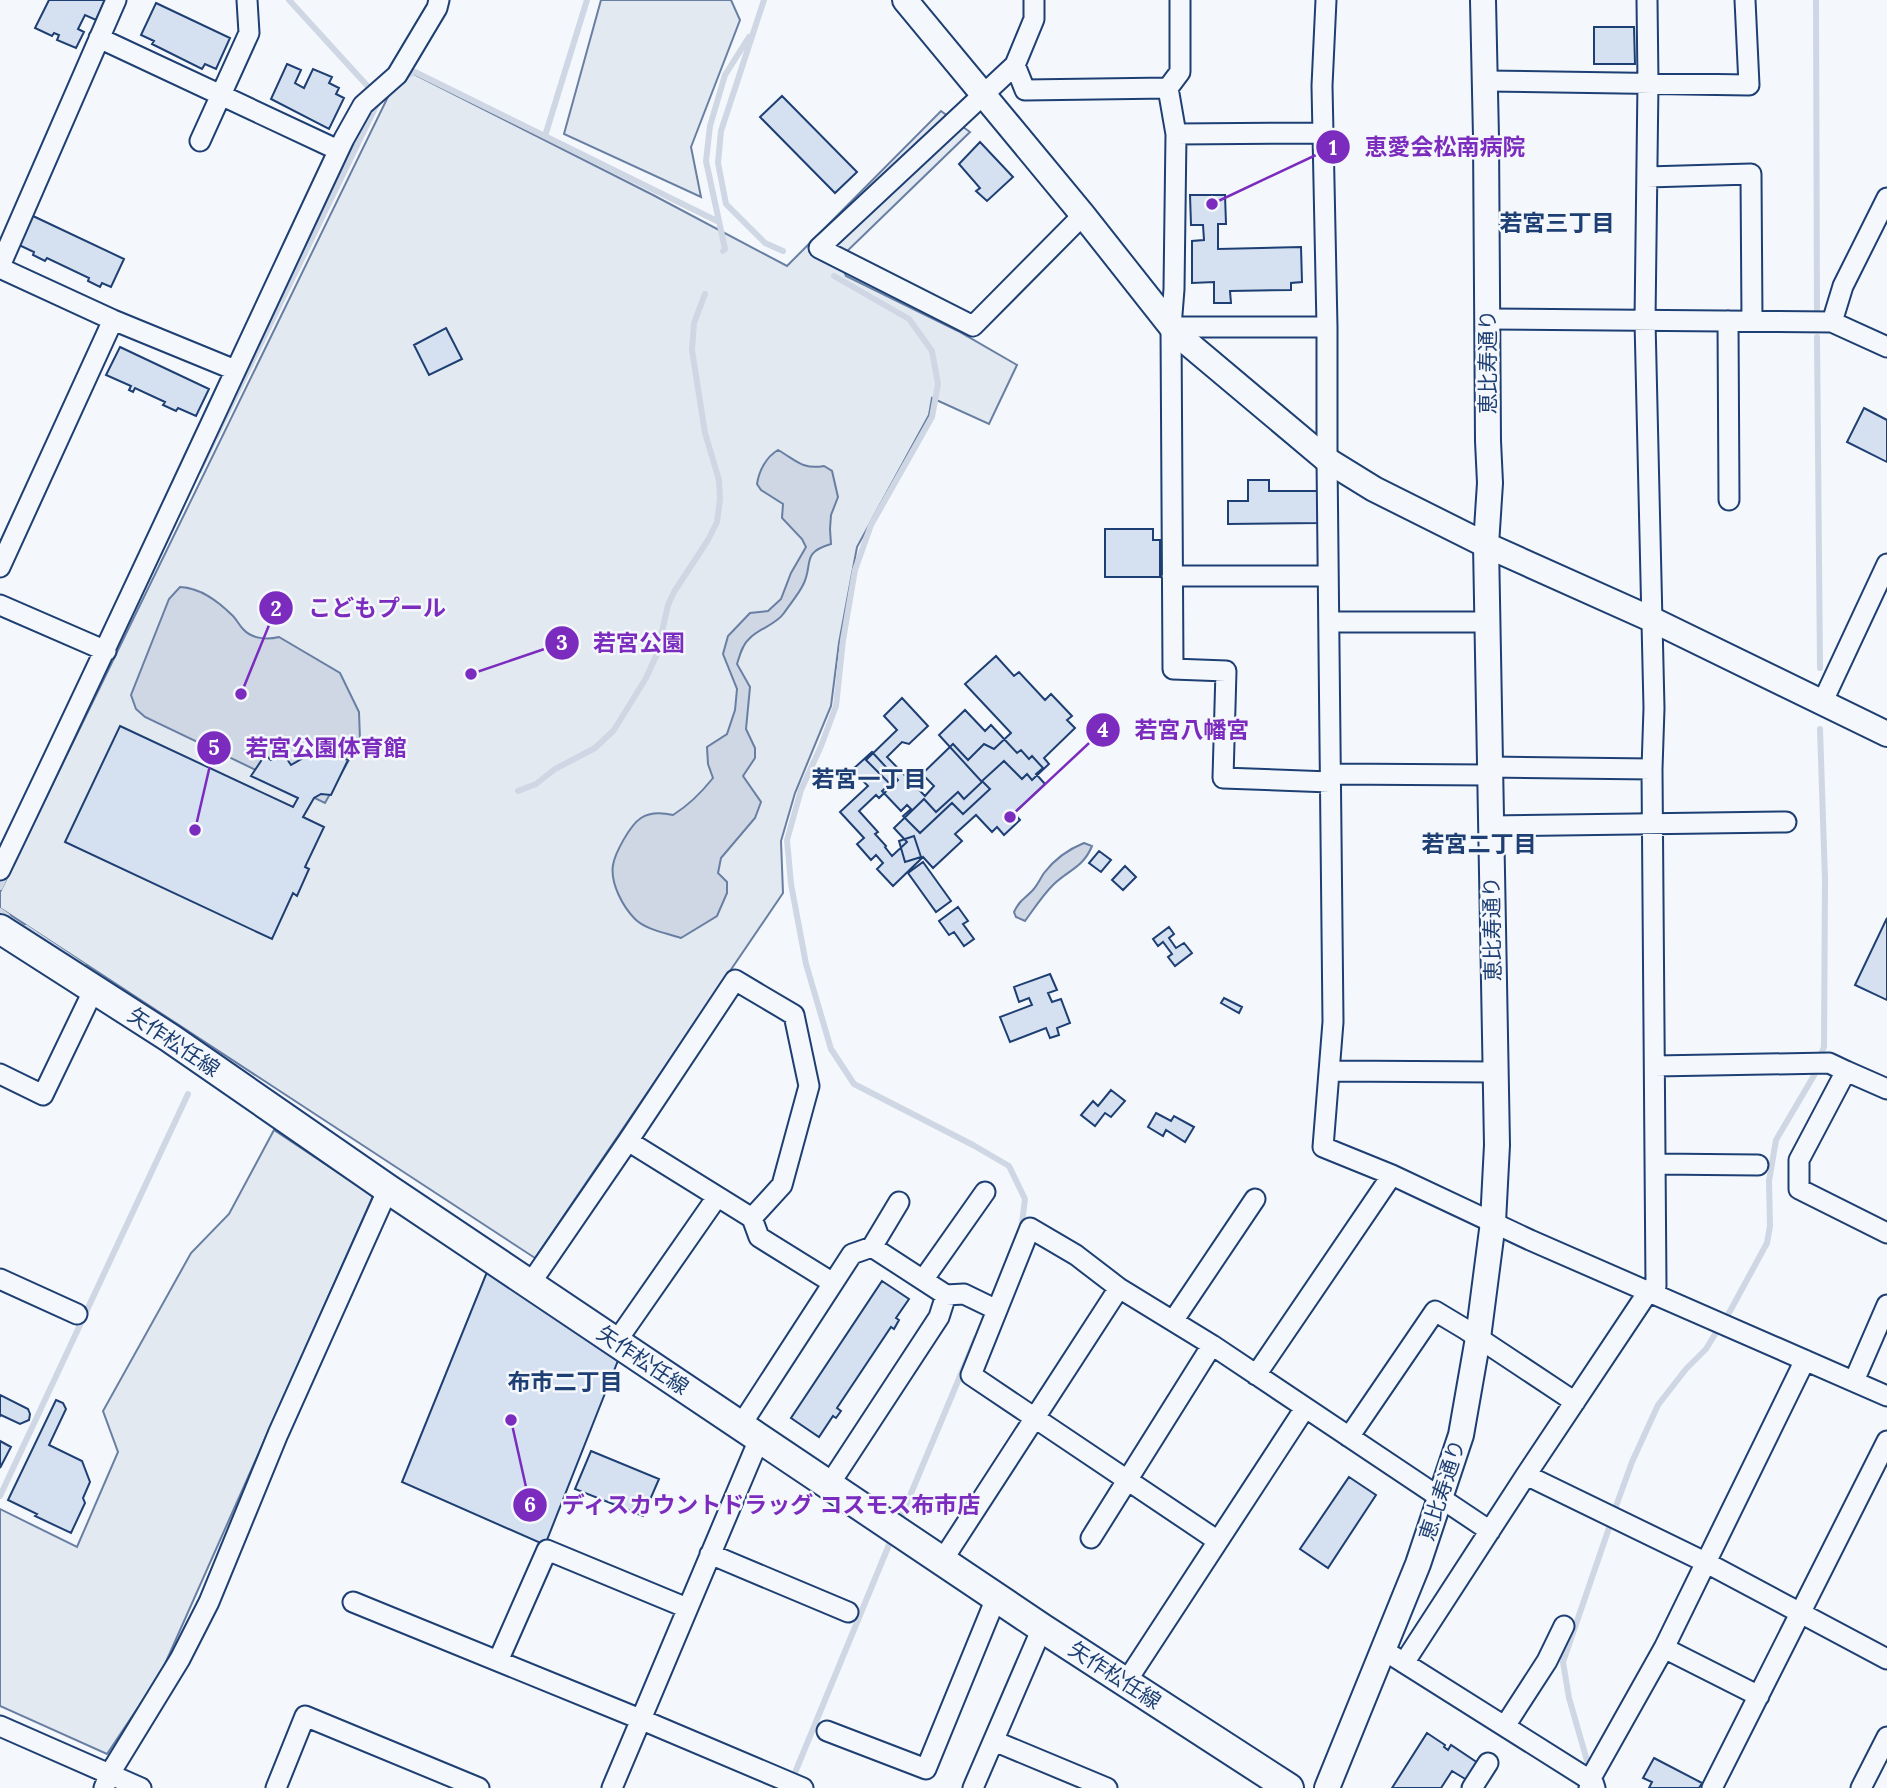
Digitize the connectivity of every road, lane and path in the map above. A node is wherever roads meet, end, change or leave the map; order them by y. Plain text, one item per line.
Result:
1 (116, 0) edge
2 (247, 0) edge
3 (439, 0) edge
4 (905, 0) edge
5 (1034, 0) edge
6 (1180, 0) edge
7 (1326, 0) edge
8 (1483, 0) edge
9 (1647, 0) edge
10 (1745, 0) edge
11 (99, 38) junction
12 (1015, 65) junction
13 (1485, 81) junction
14 (1648, 82) junction
15 (1168, 88) junction
16 (985, 94) junction
17 (221, 95) junction
18 (1323, 133) junction
19 (1176, 134) junction
20 (200, 141) dead end
21 (338, 150) junction
22 (1647, 177) junction
23 (1885, 208) edge
24 (1083, 215) junction
25 (0, 267) edge
26 (1487, 319) junction
27 (113, 320) junction
28 (1645, 321) junction
29 (1728, 321) junction
30 (1752, 321) junction
31 (1832, 322) junction
32 (1171, 327) junction
33 (1327, 327) junction
34 (1887, 347) edge
35 (235, 370) junction
36 (1327, 460) junction
37 (1729, 500) dead end
38 (1486, 545) junction
39 (1887, 564) edge
40 (0, 566) edge
41 (1172, 576) junction
42 (1328, 576) junction
43 (1882, 587) edge
44 (0, 605) edge
45 (1651, 619) junction
46 (1329, 622) junction
47 (1487, 622) junction
48 (106, 651) junction
49 (1823, 701) junction
50 (1887, 734) edge
51 (1652, 769) junction
52 (1489, 771) junction
53 (1330, 778) junction
54 (1787, 822) dead end
55 (1653, 823) junction
56 (1490, 826) junction
57 (0, 870) edge
58 (0, 929) edge
59 (94, 989) junction
60 (1655, 1066) junction
61 (1330, 1071) junction
62 (1846, 1071) junction
63 (1496, 1072) junction
64 (0, 1074) edge
65 (1887, 1089) edge
66 (628, 1141) junction
67 (1656, 1164) junction
68 (1758, 1165) dead end
69 (1392, 1175) junction
70 (388, 1189) junction
71 (985, 1192) dead end
72 (717, 1197) junction
73 (1255, 1199) dead end
74 (899, 1202) dead end
75 (752, 1218) junction
76 (1493, 1222) junction
77 (1887, 1233) edge
78 (872, 1247) junction
79 (0, 1279) edge
80 (923, 1280) junction
81 (833, 1283) junction
82 (530, 1284) junction
83 (1119, 1288) junction
84 (1648, 1292) junction
85 (946, 1295) junction
86 (1887, 1306) edge
87 (991, 1308) junction
88 (77, 1314) dead end
89 (1173, 1321) junction
90 (1478, 1338) junction
91 (616, 1342) junction
92 (1212, 1345) junction
93 (1805, 1360) junction
94 (1256, 1376) junction
95 (1854, 1381) junction
96 (1887, 1396) edge
97 (1575, 1402) junction
98 (1305, 1408) junction
99 (1034, 1417) junction
100 (750, 1431) junction
101 (1349, 1437) junction
102 (1887, 1441) edge
103 (1526, 1475) junction
104 (1127, 1479) junction
105 (1878, 1480) edge
106 (830, 1485) junction
107 (1441, 1498) junction
108 (1490, 1531) junction
109 (1091, 1538) dead end
110 (1218, 1541) junction
111 (710, 1554) junction
112 (942, 1561) junction
113 (1705, 1562) junction
114 (996, 1598) junction
115 (353, 1602) dead end
116 (687, 1608) junction
117 (848, 1612) dead end
118 (1801, 1613) junction
119 (1564, 1626) dead end
120 (1042, 1628) junction
121 (1664, 1648) junction
122 (1383, 1650) junction
123 (1887, 1659) edge
124 (498, 1661) junction
125 (1404, 1663) junction
126 (1126, 1682) junction
127 (1759, 1696) junction
128 (640, 1719) junction
129 (0, 1726) edge
130 (1505, 1726) junction
131 (827, 1731) dead end
132 (1887, 1737) edge
133 (993, 1741) junction
134 (1488, 1763) dead end
135 (107, 1782) edge
136 (797, 1785) edge
137 (1592, 1786) edge
138 (142, 1788) edge
139 (276, 1788) edge
140 (479, 1788) edge
141 (612, 1788) edge
142 (974, 1788) edge
143 (1107, 1788) edge
144 (1289, 1788) edge
145 (1327, 1788) edge
146 (1472, 1788) edge
147 (1712, 1788) edge
148 (1861, 1788) edge

1 - 11 street
2 - 17 street
3 - 21 street
4 - 16 street
5 - 12 street
6 - 15 street
7 - 18 street
8 - 13 street, 恵比寿通り
9 - 14 street
10 - 14 street
11 - 17 street
11 - 25 street
12 - 15 street
12 - 16 street
13 - 14 street
13 - 26 street, 恵比寿通り
14 - 22 street
15 - 19 street
16 - 24 street
16 - 24 street
17 - 20 street
17 - 21 street
18 - 19 street
18 - 33 street
19 - 32 street
21 - 35 street
22 - 28 street
22 - 30 street
23 - 31 street
24 - 32 street
25 - 27 street
26 - 28 street
26 - 38 street, 恵比寿通り
27 - 35 street
27 - 40 street
28 - 29 street
28 - 45 street
29 - 30 street
29 - 37 street
30 - 31 street
31 - 34 street
32 - 33 street
32 - 36 street
32 - 41 street
33 - 36 street
35 - 48 street
36 - 38 street
36 - 42 street
38 - 45 street
38 - 47 street, 恵比寿通り
39 - 43 street
41 - 42 street
41 - 53 street
42 - 46 street
43 - 49 street
44 - 48 street
45 - 49 street
45 - 51 street
46 - 47 street
46 - 53 street
47 - 52 street, 恵比寿通り
48 - 57 street
49 - 50 street
51 - 52 street
51 - 55 street
52 - 53 street
52 - 56 street, 恵比寿通り
53 - 61 street
54 - 55 street
55 - 56 street
55 - 60 street
56 - 63 street, 恵比寿通り
58 - 59 main road, 矢作松任線
59 - 64 street
59 - 70 main road, 矢作松任線
60 - 62 street
60 - 67 street
61 - 63 street
61 - 69 street
62 - 65 street
62 - 77 street
63 - 76 street, 恵比寿通り
66 - 72 street
66 - 75 street
66 - 82 street
67 - 68 street
67 - 84 street
69 - 76 street
69 - 94 street
70 - 82 main road, 矢作松任線
70 - 135 street
71 - 80 street
72 - 75 street
72 - 91 street
73 - 89 street
74 - 78 street
75 - 81 street
76 - 84 street
76 - 90 street, 恵比寿通り
78 - 80 street
78 - 81 street
79 - 88 street
80 - 85 street
81 - 100 street
82 - 91 main road, 矢作松任線
83 - 87 street
83 - 89 street
83 - 99 street
84 - 93 street
84 - 97 street
85 - 87 street
85 - 106 street
86 - 95 street
87 - 99 street
89 - 92 street
90 - 97 street
90 - 101 street
90 - 107 street, 恵比寿通り
91 - 100 main road, 矢作松任線
92 - 94 street
92 - 104 street
93 - 95 street
93 - 113 street
94 - 98 street
95 - 96 street
97 - 103 street
98 - 101 street
98 - 110 street
99 - 104 street
99 - 112 street
100 - 106 main road, 矢作松任線
100 - 111 street
101 - 107 street
102 - 105 street
103 - 108 street
103 - 113 street
104 - 109 street
104 - 110 street
105 - 118 street
106 - 112 main road, 矢作松任線
107 - 108 street
107 - 122 street, 恵比寿通り
108 - 125 street
110 - 126 street
111 - 116 street
111 - 117 street
112 - 114 main road, 矢作松任線
113 - 118 street
113 - 121 street
114 - 120 main road, 矢作松任線
114 - 131 street
115 - 124 street
116 - 124 street
116 - 128 street
118 - 123 street
118 - 127 street
119 - 130 street
120 - 126 main road, 矢作松任線
120 - 133 street
121 - 127 street
121 - 137 street
122 - 125 street
122 - 145 street, 恵比寿通り
124 - 128 street
125 - 130 street
126 - 144 main road, 矢作松任線
127 - 147 street
128 - 136 street
128 - 141 street
129 - 135 street
130 - 137 street
132 - 148 street
133 - 142 street
133 - 143 street
134 - 146 street
135 - 138 street
139 - 140 street

